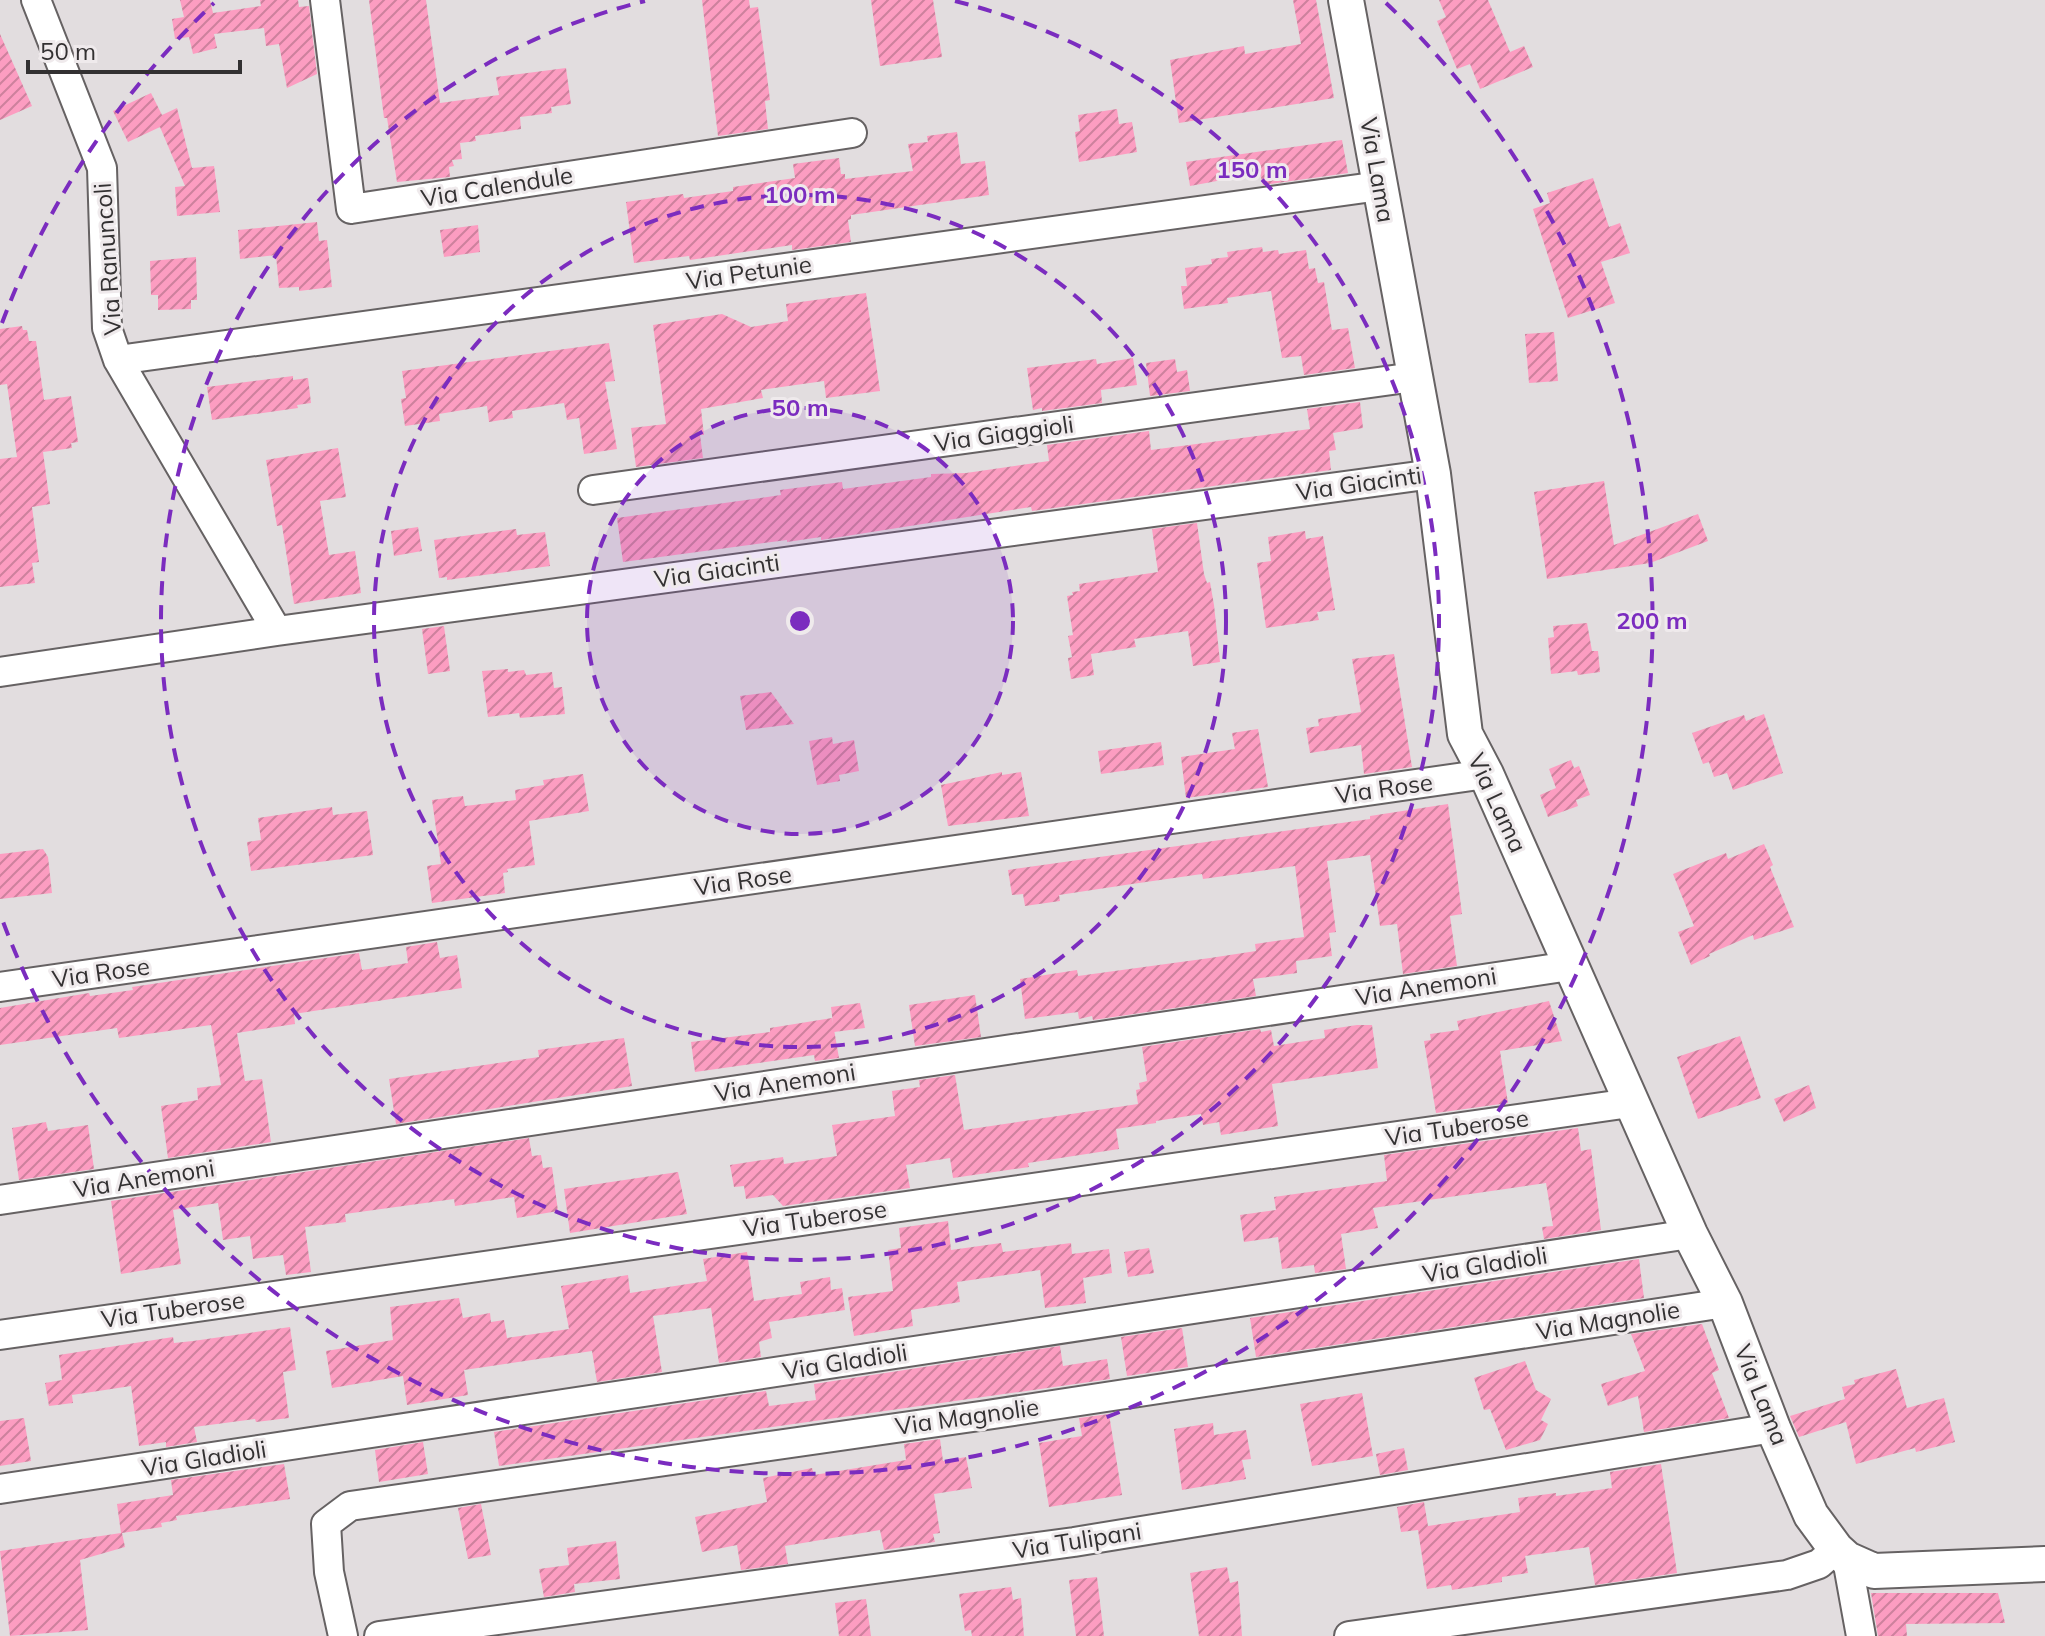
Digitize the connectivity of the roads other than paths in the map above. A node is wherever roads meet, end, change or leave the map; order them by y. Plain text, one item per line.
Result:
1 (36, 0) edge
2 (325, 0) edge
3 (1346, 0) edge
4 (852, 133) dead end
5 (1380, 186) junction
6 (118, 360) junction
7 (1414, 377) junction
8 (1433, 474) junction
9 (593, 490) dead end
10 (277, 631) junction
11 (0, 672) edge
12 (1486, 774) junction
13 (1570, 966) junction
14 (0, 987) edge
15 (1630, 1103) junction
16 (0, 1200) edge
17 (1690, 1234) junction
18 (1725, 1303) junction
19 (0, 1335) edge
20 (1773, 1428) junction
21 (0, 1489) edge
22 (1841, 1554) junction
23 (2045, 1564) edge
24 (343, 1636) edge
25 (379, 1636) edge
26 (1349, 1636) edge
27 (1861, 1636) edge

1 - 6 street, Via Ranuncoli
2 - 4 street, Via Calendule
3 - 5 street, Via Lama
5 - 6 street, Via Petunie
5 - 7 street, Via Lama
6 - 10 street, Via Ranuncoli
7 - 8 street, Via Lama
7 - 9 street, Via Giaggioli
8 - 10 street, Via Giacinti
8 - 12 street, Via Lama
10 - 11 street, Via Giacinti
12 - 13 street, Via Lama
12 - 14 street, Via Rose
13 - 15 street, Via Lama
13 - 16 street, Via Anemoni
15 - 17 street, Via Lama
15 - 19 street, Via Tuberose
17 - 18 street, Via Lama
17 - 21 street, Via Gladioli
18 - 20 street, Via Lama
18 - 24 street, Via Magnolie
20 - 22 street, Via Lama
20 - 25 street, Via Tulipani
22 - 23 street
22 - 26 street
22 - 27 street

